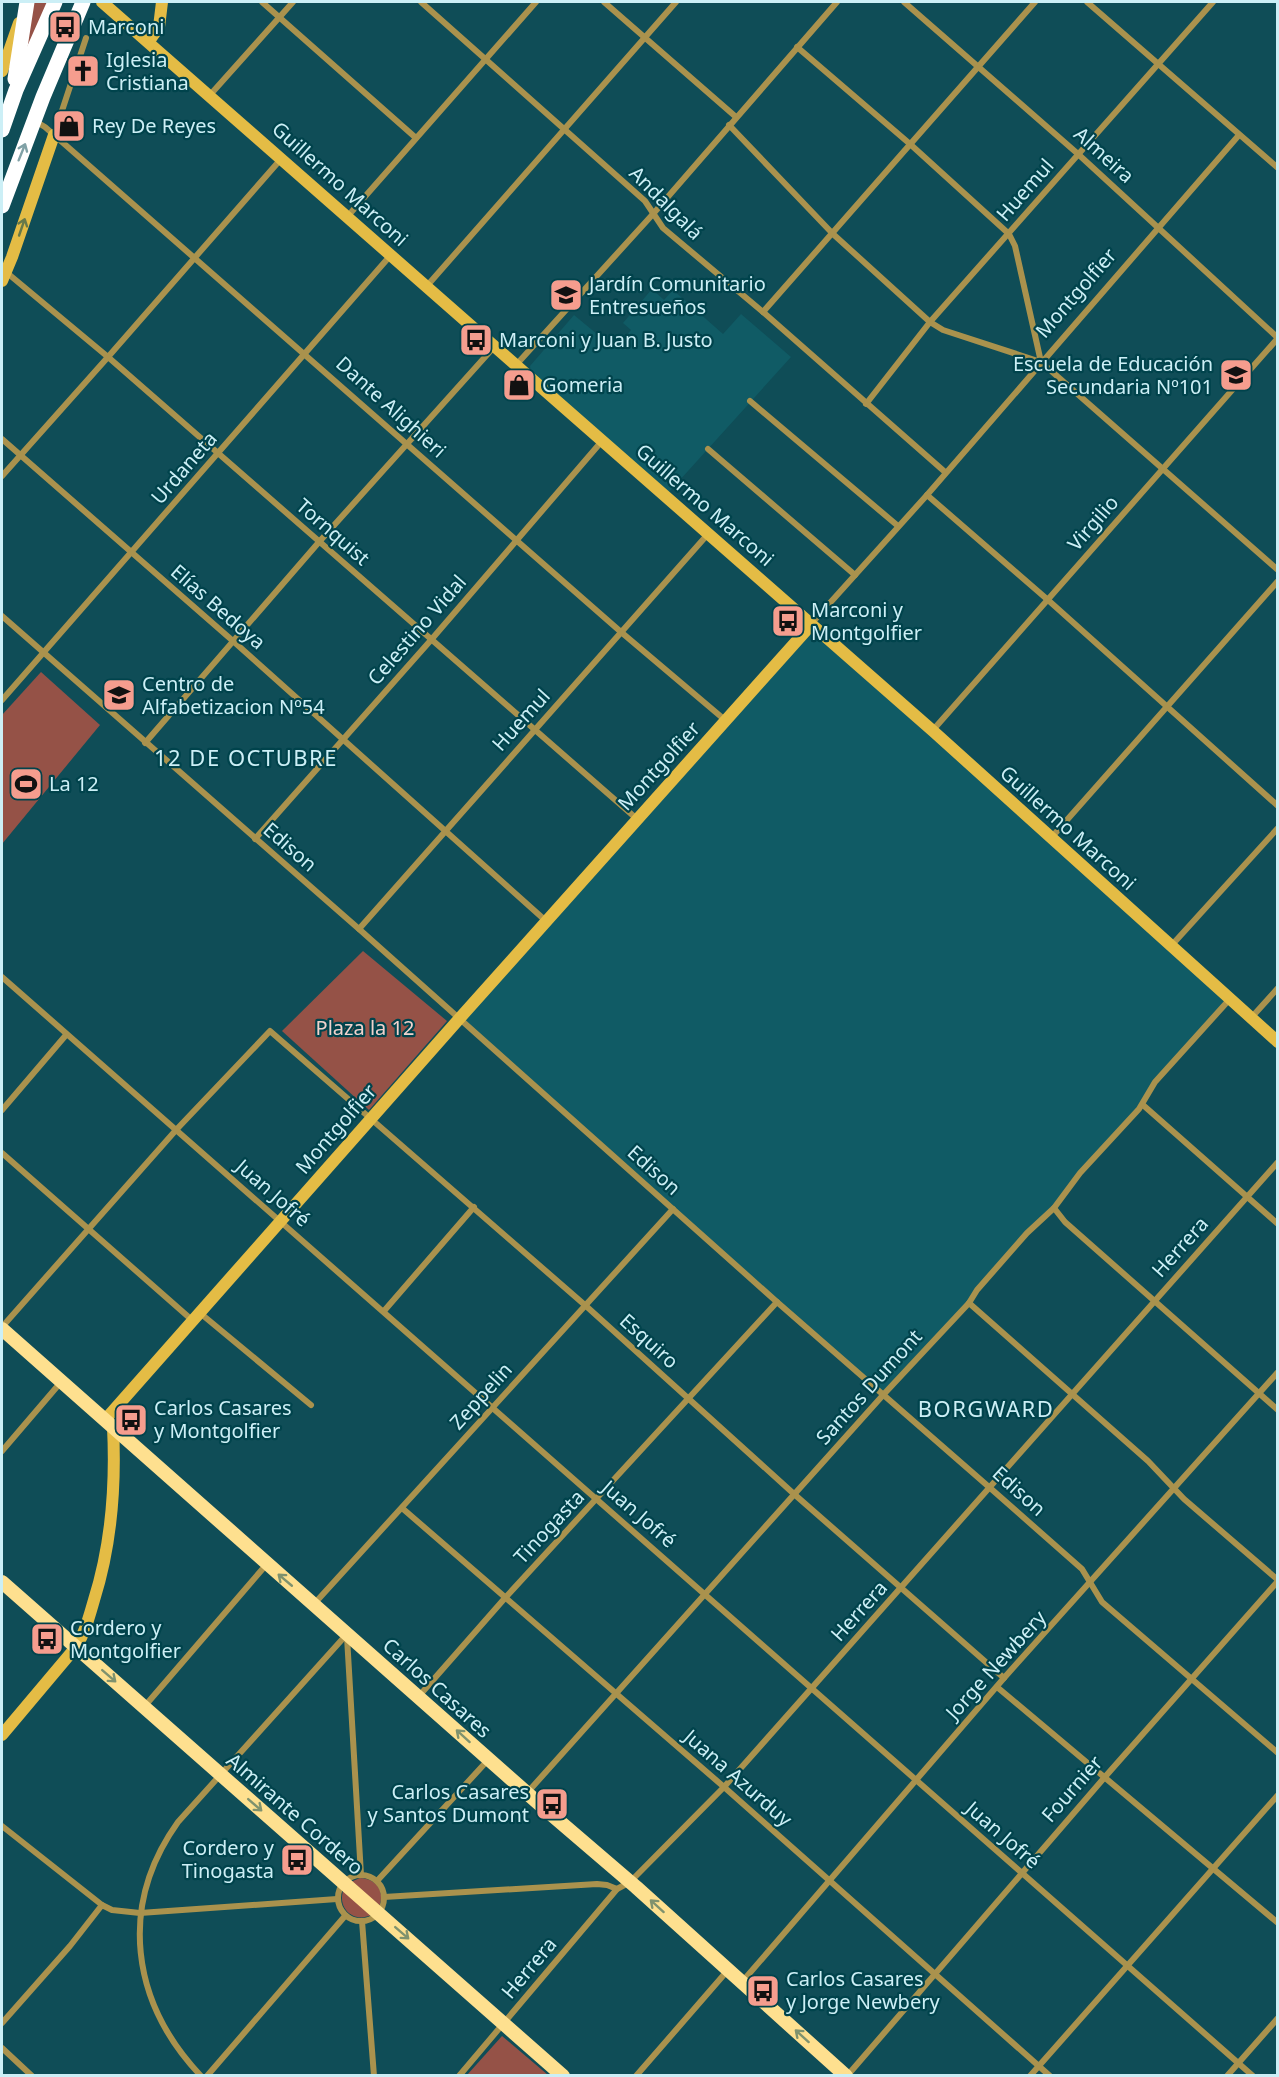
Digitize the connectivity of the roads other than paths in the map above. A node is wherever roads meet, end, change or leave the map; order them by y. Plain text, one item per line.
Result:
1 (26, 2) edge
2 (55, 2) edge
3 (83, 2) edge
4 (102, 2) edge
5 (162, 2) edge
6 (262, 2) edge
7 (293, 2) edge
8 (421, 2) edge
9 (536, 2) edge
10 (604, 2) edge
11 (676, 2) edge
12 (837, 2) edge
13 (904, 2) edge
14 (1035, 2) edge
15 (1087, 2) edge
16 (1213, 2) edge
17 (280, 17) junction
18 (86, 38) dead end
19 (644, 38) junction
20 (149, 41) junction
21 (797, 47) junction
22 (486, 60) junction
23 (3, 63) edge
24 (1159, 63) junction
25 (979, 66) junction
26 (210, 95) junction
27 (8, 112) junction
28 (736, 117) junction
29 (35, 120) junction
30 (729, 125) junction
31 (563, 129) junction
32 (2, 130) edge
33 (54, 135) junction
34 (1239, 135) junction
35 (416, 138) junction
36 (910, 144) junction
37 (1078, 154) junction
38 (281, 159) junction
39 (1278, 168) edge
40 (2, 206) edge
41 (652, 214) junction
42 (346, 218) junction
43 (1159, 228) junction
44 (833, 234) junction
45 (1009, 234) junction
46 (390, 256) junction
47 (195, 257) junction
48 (4, 277) edge
49 (426, 287) junction
50 (763, 312) junction
51 (930, 322) junction
52 (1278, 338) edge
53 (494, 347) junction
54 (306, 354) junction
55 (108, 357) junction
56 (1041, 362) junction
57 (516, 366) junction
58 (750, 401) dead end
59 (866, 404) junction
60 (2, 439) edge
61 (602, 441) junction
62 (407, 444) junction
63 (708, 449) dead end
64 (219, 453) junction
65 (19, 455) junction
66 (1162, 470) junction
67 (945, 472) junction
68 (2, 476) edge
69 (927, 495) junction
70 (898, 526) junction
71 (708, 534) junction
72 (517, 540) junction
73 (319, 542) junction
74 (131, 554) junction
75 (1278, 570) edge
76 (855, 575) junction
77 (1278, 581) edge
78 (1047, 600) junction
79 (2, 616) edge
80 (811, 625) junction
81 (621, 632) junction
82 (431, 640) junction
83 (233, 641) junction
84 (43, 652) junction
85 (2, 700) edge
86 (1167, 707) junction
87 (725, 720) junction
88 (534, 729) junction
89 (933, 731) junction
90 (343, 739) junction
91 (145, 743) junction
92 (1278, 806) edge
93 (637, 819) junction
94 (1278, 828) edge
95 (446, 830) junction
96 (1051, 838) junction
97 (255, 839) junction
98 (546, 921) junction
99 (359, 929) junction
100 (1171, 947) junction
101 (2, 977) edge
102 (1278, 988) edge
103 (1229, 1000) junction
104 (1251, 1018) junction
105 (459, 1019) junction
106 (66, 1035) junction
107 (1278, 1042) edge
108 (1143, 1105) junction
109 (2, 1110) edge
110 (372, 1119) junction
111 (176, 1130) junction
112 (2, 1154) edge
113 (1278, 1162) edge
114 (1246, 1197) junction
115 (474, 1207) junction
116 (1054, 1208) junction
117 (673, 1209) junction
118 (281, 1222) junction
119 (1278, 1224) edge
120 (87, 1228) junction
121 (1155, 1300) junction
122 (777, 1302) junction
123 (969, 1303) junction
124 (586, 1305) junction
125 (384, 1311) junction
126 (196, 1316) junction
127 (2, 1328) edge
128 (1278, 1372) edge
129 (61, 1382) junction
130 (1071, 1393) junction
131 (884, 1394) junction
132 (1259, 1394) junction
133 (688, 1399) junction
134 (311, 1405) dead end
135 (492, 1408) junction
136 (1278, 1410) edge
137 (109, 1424) junction
138 (2, 1450) edge
139 (989, 1487) junction
140 (1175, 1488) junction
141 (794, 1494) junction
142 (597, 1499) junction
143 (402, 1508) junction
144 (266, 1565) junction
145 (1278, 1581) edge
146 (2, 1582) edge
147 (1091, 1583) junction
148 (902, 1588) junction
149 (706, 1594) junction
150 (506, 1598) junction
151 (314, 1605) junction
152 (347, 1634) junction
153 (76, 1647) junction
154 (1004, 1678) junction
155 (1191, 1681) junction
156 (997, 1687) junction
157 (812, 1688) junction
158 (616, 1694) junction
159 (419, 1696) junction
160 (144, 1707) junction
161 (2, 1735) edge
162 (1278, 1753) edge
163 (488, 1760) junction
164 (220, 1775) junction
165 (1104, 1778) junction
166 (916, 1781) junction
167 (724, 1787) junction
168 (527, 1793) junction
169 (1278, 1795) edge
170 (2, 1826) edge
171 (1213, 1869) junction
172 (1021, 1873) junction
173 (362, 1875) junction
174 (829, 1880) junction
175 (377, 1881) junction
176 (344, 1882) junction
177 (630, 1882) junction
178 (617, 1889) junction
179 (384, 1897) junction
180 (338, 1899) junction
181 (102, 1905) junction
182 (140, 1913) junction
183 (379, 1913) junction
184 (345, 1916) junction
185 (362, 1921) junction
186 (1278, 1923) edge
187 (1127, 1966) junction
188 (728, 1970) junction
189 (935, 1974) junction
190 (741, 1982) junction
191 (1278, 2018) edge
192 (2, 2023) edge
193 (504, 2023) junction
194 (2, 2048) edge
195 (1238, 2063) junction
196 (1039, 2066) junction
197 (32, 2076) edge
198 (201, 2076) edge
199 (207, 2076) edge
200 (374, 2076) edge
201 (459, 2076) edge
202 (563, 2076) edge
203 (636, 2076) edge
204 (846, 2076) edge
205 (1030, 2076) edge
206 (1050, 2076) edge
207 (1227, 2076) edge
208 (1253, 2076) edge

1 - 23 street
1 - 27 highway
2 - 27 highway
3 - 29 highway
4 - 20 street, Guillermo Marconi
5 - 20 street
6 - 17 street
7 - 17 street
8 - 22 street, Andalgalá
9 - 22 street
10 - 19 street
11 - 19 street
12 - 21 street
13 - 25 street, Almeira
14 - 25 street
15 - 24 street
16 - 24 street, Huemul
17 - 26 street
17 - 35 street
18 - 33 street
19 - 28 street
19 - 31 street
20 - 26 street, Guillermo Marconi
21 - 28 street
21 - 36 street
22 - 31 street, Andalgalá
22 - 35 street
24 - 34 street
24 - 37 street, Huemul
25 - 36 street
25 - 37 street, Almeira
26 - 38 street, Guillermo Marconi
27 - 32 highway
28 - 30 street
29 - 33 street, Dante Alighieri
40 -> 29 highway
30 - 41 street
30 - 44 street
31 - 41 street, Andalgalá
31 - 49 street
33 - 47 street, Dante Alighieri
48 -> 33 street
34 - 39 street
34 - 43 street, Montgolfier
35 - 42 street
36 - 44 street
36 - 45 street
37 - 43 street, Almeira
37 - 45 street, Huemul
38 - 42 street, Guillermo Marconi
38 - 47 street
41 - 50 street, Andalgalá
41 - 57 street
42 - 46 street, Guillermo Marconi
43 - 52 street, Almeira
43 - 56 street, Montgolfier
44 - 50 street
44 - 51 street
45 - 51 street, Huemul
45 - 56 street
46 - 49 street, Guillermo Marconi
46 - 54 street, Urdaneta
47 - 54 street, Dante Alighieri
47 - 55 street
48 - 55 street, Tornquist
49 - 53 street, Guillermo Marconi
50 - 59 street, Andalgalá
51 - 56 street
51 - 59 street, Huemul
52 - 66 street, Virgilio
53 - 57 street, Guillermo Marconi
53 - 62 street
54 - 62 street, Dante Alighieri
54 - 64 street, Urdaneta
55 - 64 street, Tornquist
55 - 65 street
56 - 66 street
56 - 67 street, Montgolfier
57 - 61 street, Guillermo Marconi
58 - 70 street
59 - 67 street, Andalgalá
60 - 65 street, Elías Bedoya
61 - 71 street, Guillermo Marconi
61 - 72 street, Celestino Vidal
62 - 72 street, Dante Alighieri
62 - 73 street
63 - 76 street
64 - 73 street, Tornquist
64 - 74 street, Urdaneta
65 - 68 street
65 - 74 street, Elías Bedoya
66 - 75 street
66 - 78 street, Virgilio
67 - 69 street, Montgolfier
69 - 70 street, Montgolfier
69 - 78 street
70 - 76 street, Montgolfier
71 - 80 street, Guillermo Marconi
71 - 81 street, Huemul
72 - 81 street, Dante Alighieri
72 - 82 street, Celestino Vidal
73 - 82 street, Tornquist
73 - 83 street
74 - 83 street, Elías Bedoya
74 - 84 street, Urdaneta
76 - 80 street, Montgolfier
77 - 86 street
78 - 86 street
78 - 89 street, Virgilio
79 - 84 street, Edison
80 - 87 street, Montgolfier
80 - 89 street, Guillermo Marconi
81 - 87 street, Dante Alighieri
81 - 88 street, Huemul
82 - 88 street, Tornquist
82 - 90 street, Celestino Vidal
83 - 90 street, Elías Bedoya
83 - 91 street
84 - 85 street, Urdaneta
84 - 91 street, Edison
86 - 92 street
86 - 96 street
87 - 93 street, Montgolfier
88 - 93 street, Tornquist
88 - 95 street, Huemul
89 - 96 street, Guillermo Marconi
90 - 95 street, Elías Bedoya
90 - 97 street, Celestino Vidal
91 - 97 street, Edison
93 - 98 street, Montgolfier
94 - 100 street
95 - 98 street, Elías Bedoya
95 - 99 street, Huemul
96 - 100 street, Guillermo Marconi
97 - 99 street, Edison
98 - 105 street, Montgolfier
99 - 105 street, Edison
100 - 103 street, Guillermo Marconi
101 - 106 street, Juan Jofré
102 - 104 street
103 - 104 street, Guillermo Marconi
103 - 108 street, Santos Dumont
104 - 107 street, Guillermo Marconi
105 - 110 street, Montgolfier
105 - 117 street, Edison
106 - 109 street
106 - 111 street, Juan Jofré
108 - 114 street
108 - 116 street, Santos Dumont
110 - 111 street, Esquiro
110 - 115 street, Esquiro
110 - 118 street, Montgolfier
111 - 118 street, Juan Jofré
111 - 120 street
112 - 120 street
113 - 114 street, Herrera
114 - 119 street
114 - 121 street, Herrera
115 - 124 street, Esquiro
115 - 125 street
116 - 121 street
116 - 123 street, Santos Dumont
117 - 122 street, Edison
117 - 124 street, Zeppelin
118 - 125 street, Juan Jofré
118 - 126 street, Montgolfier
120 - 126 street
120 - 127 street
121 - 130 street, Herrera
121 - 132 street
122 - 131 street, Edison
122 - 133 street, Tinogasta
123 - 130 street
123 - 131 street, Santos Dumont
124 - 133 street, Esquiro
124 - 135 street, Zeppelin
125 - 135 street, Juan Jofré
126 - 134 street
126 - 137 street, Montgolfier
127 - 129 main road, Carlos Casares
128 - 132 street, Jorge Newbery
129 - 137 main road, Carlos Casares
129 - 138 street
130 - 139 street, Herrera
130 - 140 street
131 - 139 street, Edison
131 - 141 street, Santos Dumont
132 - 136 street
132 - 140 street, Jorge Newbery
133 - 141 street, Esquiro
133 - 142 street, Tinogasta
135 - 142 street, Juan Jofré
135 - 143 street, Zeppelin
137 - 144 main road, Carlos Casares
137 - 153 street
139 - 147 street, Edison
139 - 148 street, Herrera
140 - 145 street
140 - 147 street, Jorge Newbery
141 - 148 street, Esquiro
141 - 149 street, Santos Dumont
142 - 149 street, Juan Jofré
142 - 150 street, Tinogasta
143 - 150 street, Juana Azurduy
143 - 151 street, Zeppelin
151 -> 144 main road, Carlos Casares
144 - 160 street
145 - 155 street, Fournier
146 - 153 main road, Almirante Cordero
147 - 154 street, Jorge Newbery
147 - 155 street, Edison
148 - 154 street, Esquiro
148 - 157 street, Herrera
149 - 157 street, Juan Jofré
149 - 158 street, Santos Dumont
150 - 158 street, Juana Azurduy
150 - 159 street, Tinogasta
151 - 152 main road, Carlos Casares
152 - 159 main road, Carlos Casares
152 - 164 street
152 - 173 street
153 -> 160 main road, Almirante Cordero
153 - 161 street
154 - 156 street, Jorge Newbery
155 - 162 street, Edison
155 - 165 street, Fournier
156 - 165 street
156 - 166 street, Jorge Newbery
157 - 166 street, Juan Jofré
157 - 167 street, Herrera
158 - 167 street, Juana Azurduy
158 - 168 street, Santos Dumont
163 -> 159 main road, Carlos Casares
160 - 164 main road, Almirante Cordero
163 - 168 main road, Carlos Casares
163 - 175 street
164 -> 176 main road, Almirante Cordero
164 - 182 street
165 - 171 street
165 - 172 street, Fournier
166 - 172 street, Juan Jofré
166 - 174 street, Jorge Newbery
167 - 174 street, Juana Azurduy
167 - 177 street, Herrera
168 - 177 main road, Carlos Casares
169 - 171 street
170 - 181 street
171 - 186 street
171 - 187 street
172 - 187 street, Juan Jofré
172 - 189 street, Fournier
173 - 175 street
173 - 176 street
174 - 189 street, Juana Azurduy
174 - 190 street, Jorge Newbery
175 - 179 street
176 - 180 street
176 - 183 main road, Almirante Cordero
177 - 178 street, Herrera
188 -> 177 main road, Carlos Casares
178 - 179 street
178 - 193 street, Herrera
179 - 183 street
180 - 182 street
180 - 184 street
181 - 182 street
181 - 192 street
182 - 198 street
183 - 185 street
183 -> 193 main road, Almirante Cordero
184 - 185 street
184 - 199 street
185 - 200 street
187 - 195 street, Juan Jofré
187 - 196 street
188 - 190 main road, Carlos Casares
188 - 203 street
189 - 196 street, Juana Azurduy
189 - 204 street, Fournier
204 -> 190 main road, Carlos Casares
191 - 195 street
193 - 201 street, Herrera
193 - 202 main road, Almirante Cordero
194 - 197 street
195 - 207 street
195 - 208 street, Juan Jofré
196 - 205 street
196 - 206 street, Juana Azurduy

